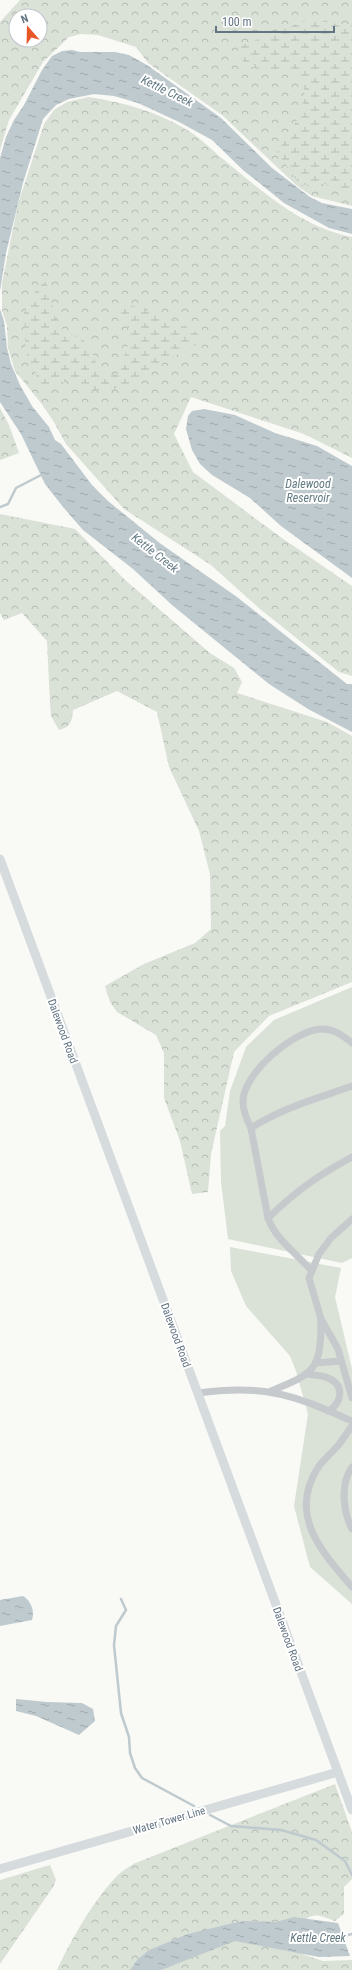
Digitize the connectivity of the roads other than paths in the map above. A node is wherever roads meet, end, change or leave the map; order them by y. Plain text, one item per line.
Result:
1 (0, 859) edge
2 (352, 1043) edge
3 (352, 1086) edge
4 (251, 1128) junction
5 (352, 1157) edge
6 (268, 1218) junction
7 (352, 1219) edge
8 (311, 1270) junction
9 (321, 1319) junction
10 (341, 1361) junction
11 (316, 1364) junction
12 (306, 1374) junction
13 (271, 1391) junction
14 (198, 1394) junction
15 (352, 1398) edge
16 (329, 1411) junction
17 (352, 1421) edge
18 (352, 1426) edge
19 (352, 1466) edge
20 (352, 1529) edge
21 (352, 1587) edge
22 (338, 1772) junction
23 (352, 1810) edge
24 (0, 1869) edge

1 - 14 main road, Dalewood Road
2 - 4 street
3 - 4 street
4 - 6 street
5 - 6 street
6 - 8 street
7 - 8 street
8 - 9 street
9 - 10 street
9 - 11 street
10 - 11 street
10 - 15 street
11 - 12 street
12 - 13 street
12 - 16 street
13 - 14 street
13 - 16 street
14 - 22 main road, Dalewood Road
16 - 17 street
18 - 21 street
19 - 20 street
22 - 23 main road, Dalewood Road
22 - 24 main road, Water Tower Line

